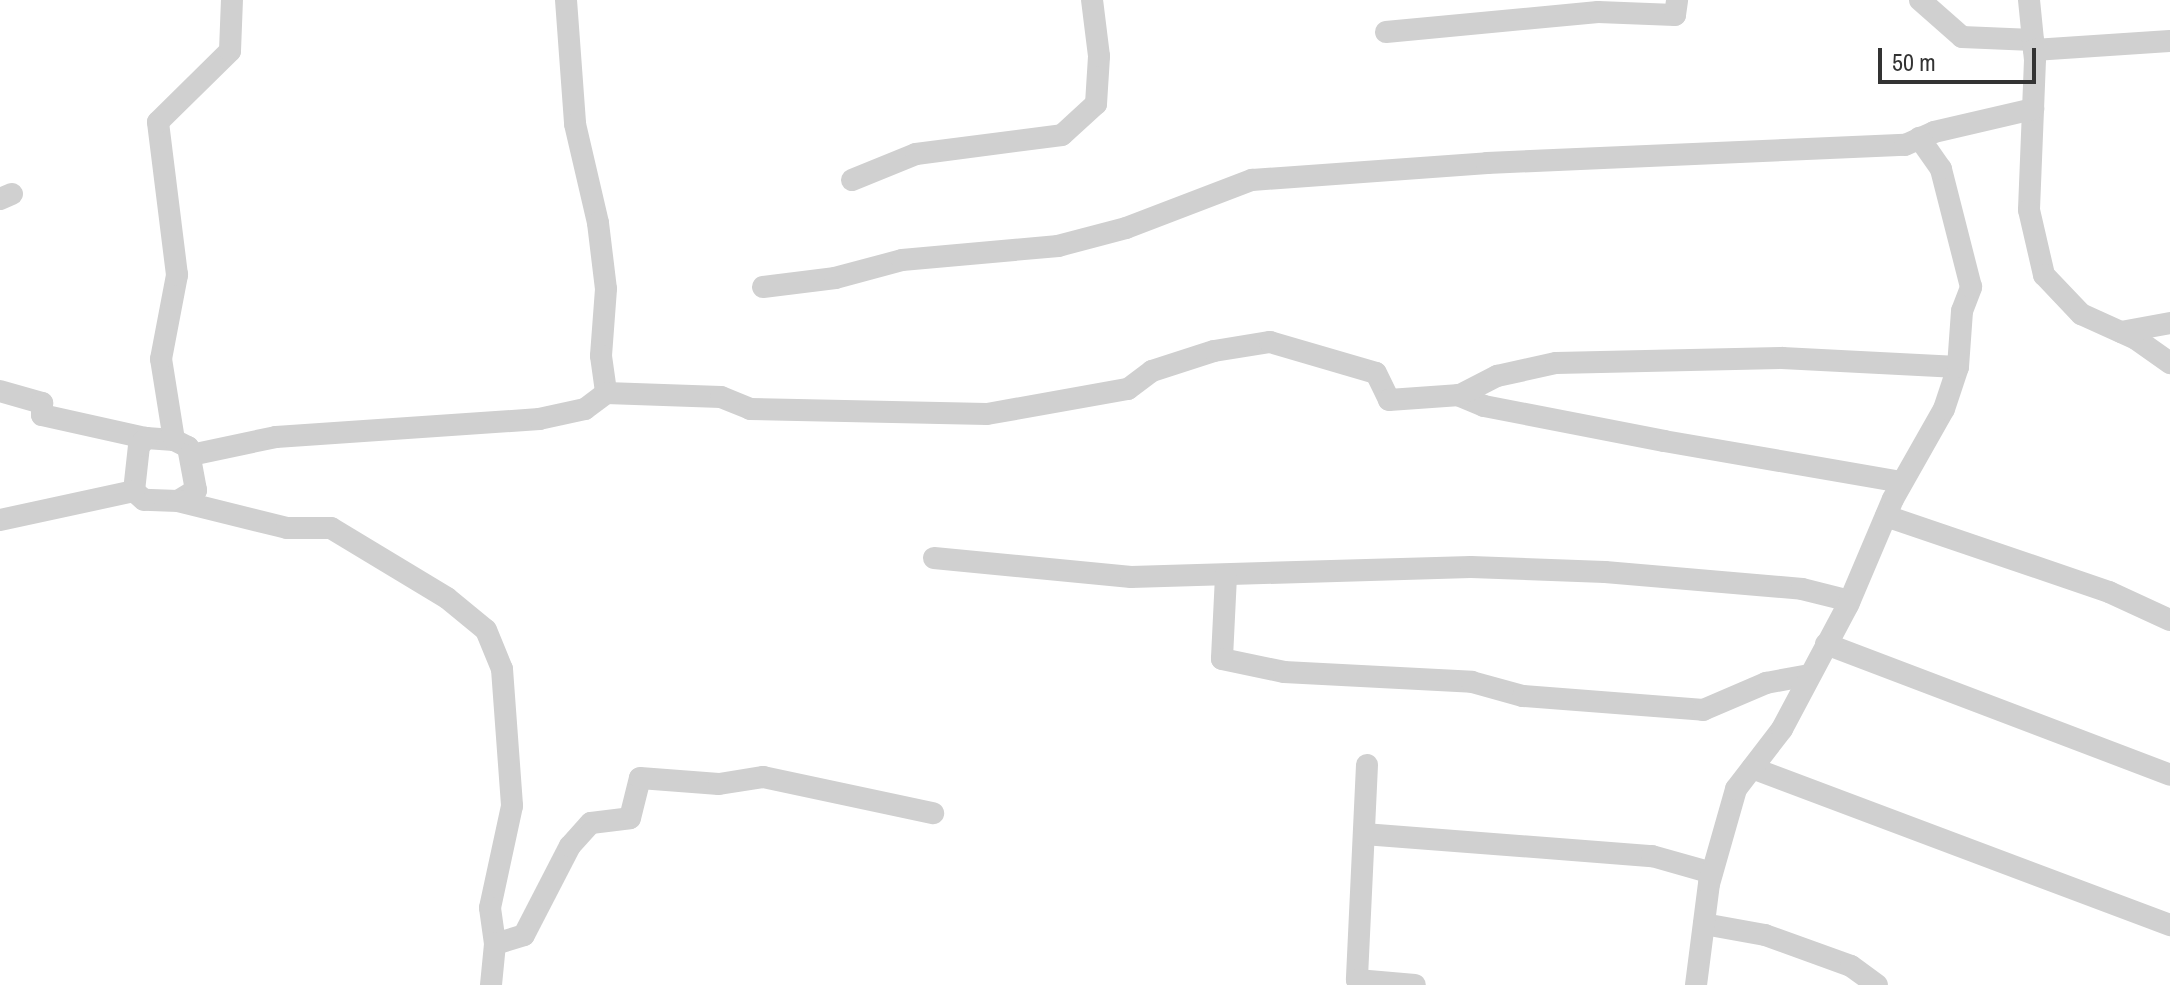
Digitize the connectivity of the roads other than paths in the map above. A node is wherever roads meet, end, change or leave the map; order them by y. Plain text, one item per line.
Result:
1 (232, 0) edge
2 (566, 0) edge
3 (1092, 0) edge
4 (1677, 0) edge
5 (1920, 0) edge
6 (2029, 0) edge
7 (1386, 32) dead end
8 (2170, 41) edge
9 (2034, 45) junction
10 (2033, 109) junction
11 (1919, 138) junction
12 (852, 180) dead end
13 (763, 287) dead end
14 (2170, 323) edge
15 (2121, 332) junction
16 (2170, 363) edge
17 (1958, 367) junction
18 (0, 391) edge
19 (606, 393) junction
20 (1458, 395) junction
21 (146, 438) junction
22 (183, 447) junction
23 (1901, 482) junction
24 (134, 491) junction
25 (178, 501) junction
26 (1886, 516) junction
27 (0, 520) edge
28 (934, 558) dead end
29 (1226, 576) junction
30 (1850, 601) junction
31 (2170, 620) edge
32 (1826, 644) junction
33 (1809, 675) junction
34 (1367, 765) dead end
35 (1752, 768) junction
36 (2170, 775) edge
37 (933, 813) dead end
38 (1364, 834) junction
39 (1712, 873) junction
40 (1704, 924) junction
41 (2170, 925) edge
42 (495, 944) junction
43 (491, 985) edge
44 (1415, 985) edge
45 (1696, 985) edge
46 (1877, 985) edge

1 - 22 street
2 - 19 street
3 - 12 street
4 - 7 street
5 - 9 street
6 - 9 street
8 - 9 street
9 - 10 street
10 - 11 street
10 - 15 street
11 - 13 street
11 - 17 street
14 - 15 street
15 - 16 street
17 - 20 street
17 - 23 street
18 - 21 street
19 - 20 street
19 - 22 street
20 - 23 street
21 - 22 street
21 - 24 street
22 - 25 street
23 - 26 street
24 - 25 street
24 - 27 street
25 - 42 street
26 - 30 street
26 - 31 street
28 - 29 street
29 - 30 street
29 - 33 street
30 - 32 street
32 - 33 street
32 - 36 street
33 - 35 street
34 - 38 street
35 - 39 street
35 - 41 street
37 - 42 street
38 - 39 street
38 - 44 street
39 - 40 street
40 - 45 street
40 - 46 street
42 - 43 street

